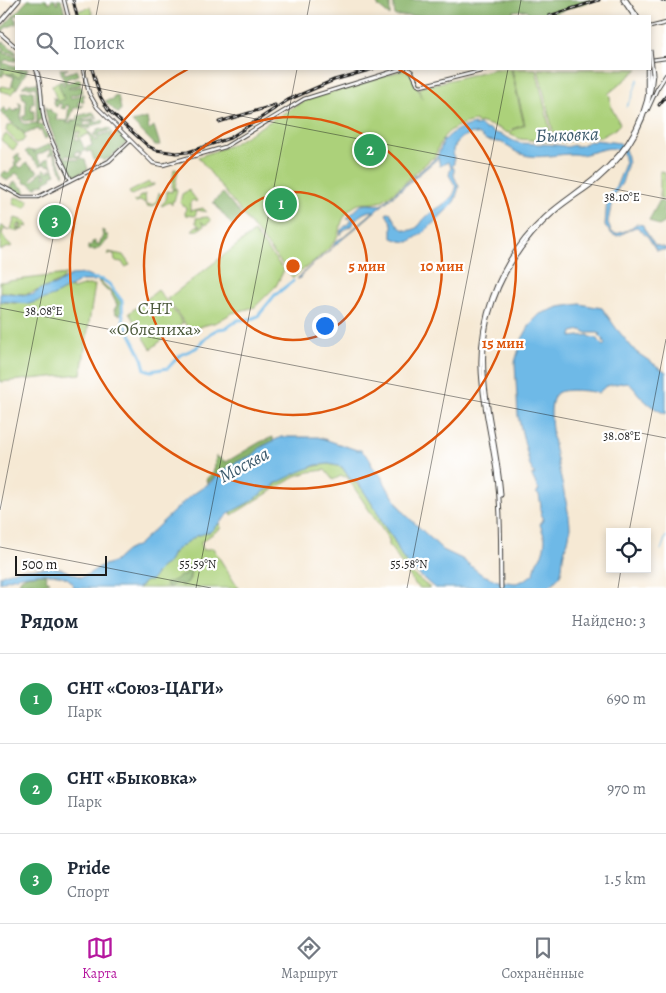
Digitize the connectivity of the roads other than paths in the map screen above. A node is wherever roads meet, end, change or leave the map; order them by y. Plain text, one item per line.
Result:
1 (19, 0) edge
2 (64, 0) edge
3 (624, 0) edge
4 (68, 15) edge
5 (635, 15) edge
6 (0, 22) edge
7 (666, 23) edge
8 (651, 26) edge
9 (0, 33) edge
10 (15, 46) edge
11 (666, 58) edge
12 (651, 60) edge
13 (36, 70) edge
14 (83, 70) edge
15 (398, 70) edge
16 (409, 70) edge
17 (485, 70) edge
18 (648, 70) edge
19 (649, 70) edge
20 (651, 70) edge
21 (651, 74) junction
22 (666, 76) edge
23 (645, 112) junction
24 (130, 140) junction
25 (71, 180) junction
26 (0, 185) edge
27 (502, 588) edge

1 - 6 main road
2 - 4 main road
3 - 5 main road
7 - 8 main road
9 - 10 main road
11 - 12 main road
13 - 25 main road
14 - 24 main road
15 - 24 main road
16 - 17 main road
18 - 23 main road
19 - 21 main road, bridge
20 - 21 main road, bridge
21 - 23 main road
22 - 23 main road
23 - 27 main road
24 - 25 main road
25 - 26 main road

